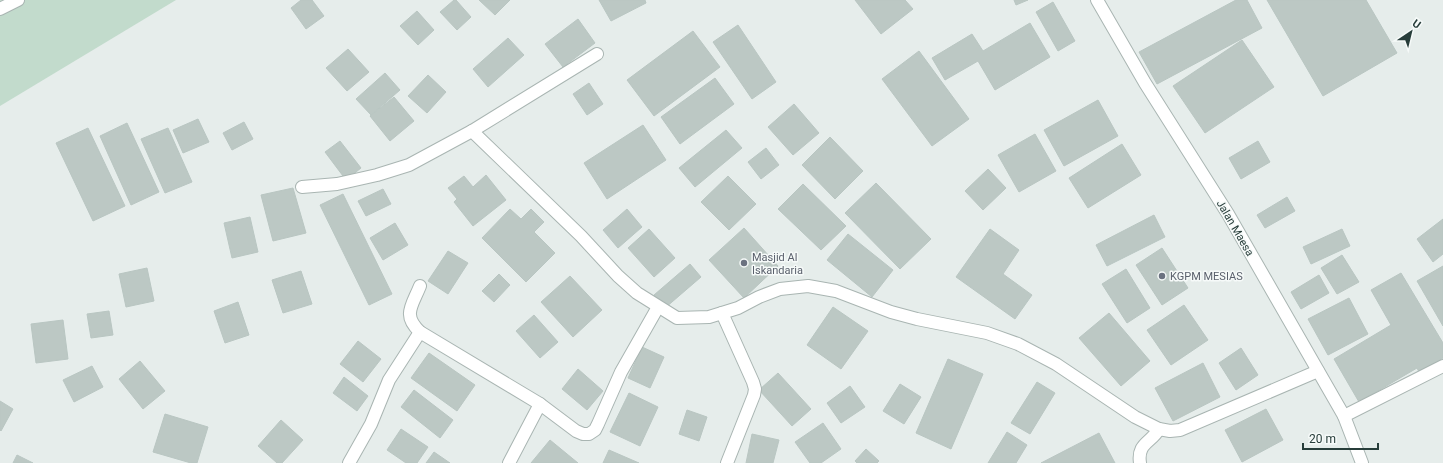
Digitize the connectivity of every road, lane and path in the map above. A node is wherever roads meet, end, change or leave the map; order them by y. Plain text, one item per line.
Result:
1 (18, 0) edge
2 (1097, 0) edge
3 (0, 10) edge
4 (597, 54) dead end
5 (472, 131) junction
6 (302, 187) dead end
7 (420, 286) dead end
8 (658, 307) junction
9 (722, 313) junction
10 (420, 332) junction
11 (1443, 366) edge
12 (1318, 371) junction
13 (540, 404) junction
14 (1344, 416) junction
15 (1159, 429) junction
16 (349, 463) edge
17 (508, 463) edge
18 (727, 463) edge
19 (1140, 463) edge
20 (1362, 463) edge

1 - 3 street
2 - 12 street, Jalan Maesa
4 - 5 street
5 - 6 street
5 - 8 street
7 - 10 street
8 - 9 street
8 - 13 street
9 - 15 street
9 - 18 street
10 - 13 street
10 - 16 street
11 - 14 street
12 - 14 street, Jalan Maesa
12 - 15 street
13 - 17 street
14 - 20 street, Jalan Maesa
15 - 19 street

